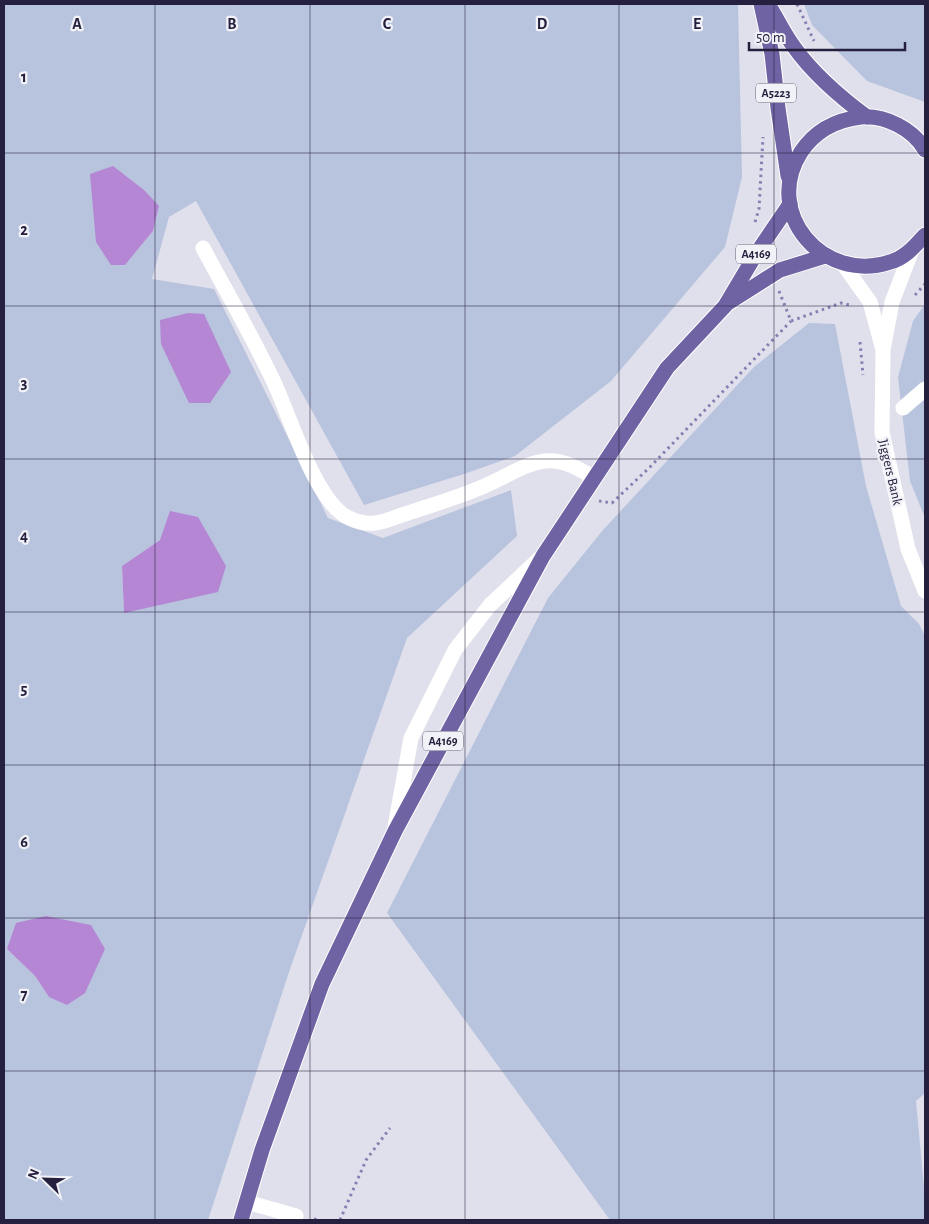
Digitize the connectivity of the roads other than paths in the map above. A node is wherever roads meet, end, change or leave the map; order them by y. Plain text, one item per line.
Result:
1 (761, 4) edge
2 (768, 4) edge
3 (867, 117) junction
4 (904, 128) junction
5 (925, 134) edge
6 (925, 150) edge
7 (789, 183) junction
8 (790, 204) junction
9 (925, 234) edge
10 (203, 248) dead end
11 (912, 250) junction
12 (825, 256) junction
13 (843, 264) junction
14 (725, 306) junction
15 (883, 350) junction
16 (925, 389) edge
17 (903, 408) dead end
18 (594, 478) junction
19 (543, 556) junction
20 (925, 591) edge
21 (395, 831) junction
22 (247, 1202) junction
23 (296, 1216) dead end
24 (242, 1220) edge

1 - 7 main road, A5223
2 - 3 main road
3 - 4 main road
3 - 7 main road
4 - 5 main road
4 - 6 main road
7 - 8 main road
8 - 12 main road
8 - 14 main road, A4169
9 - 11 main road
10 - 18 street
11 - 13 main road
11 - 15 street, Jiggers Bank
12 - 13 main road
12 - 14 main road, A4169
13 - 15 street, Jiggers Bank
14 - 18 main road, A4169
15 - 20 street, Jiggers Bank
16 - 17 street
18 - 19 main road, A4169
19 - 21 main road, A4169
19 - 21 street
21 - 22 main road, A4169
22 - 23 street
22 - 24 main road, A4169

